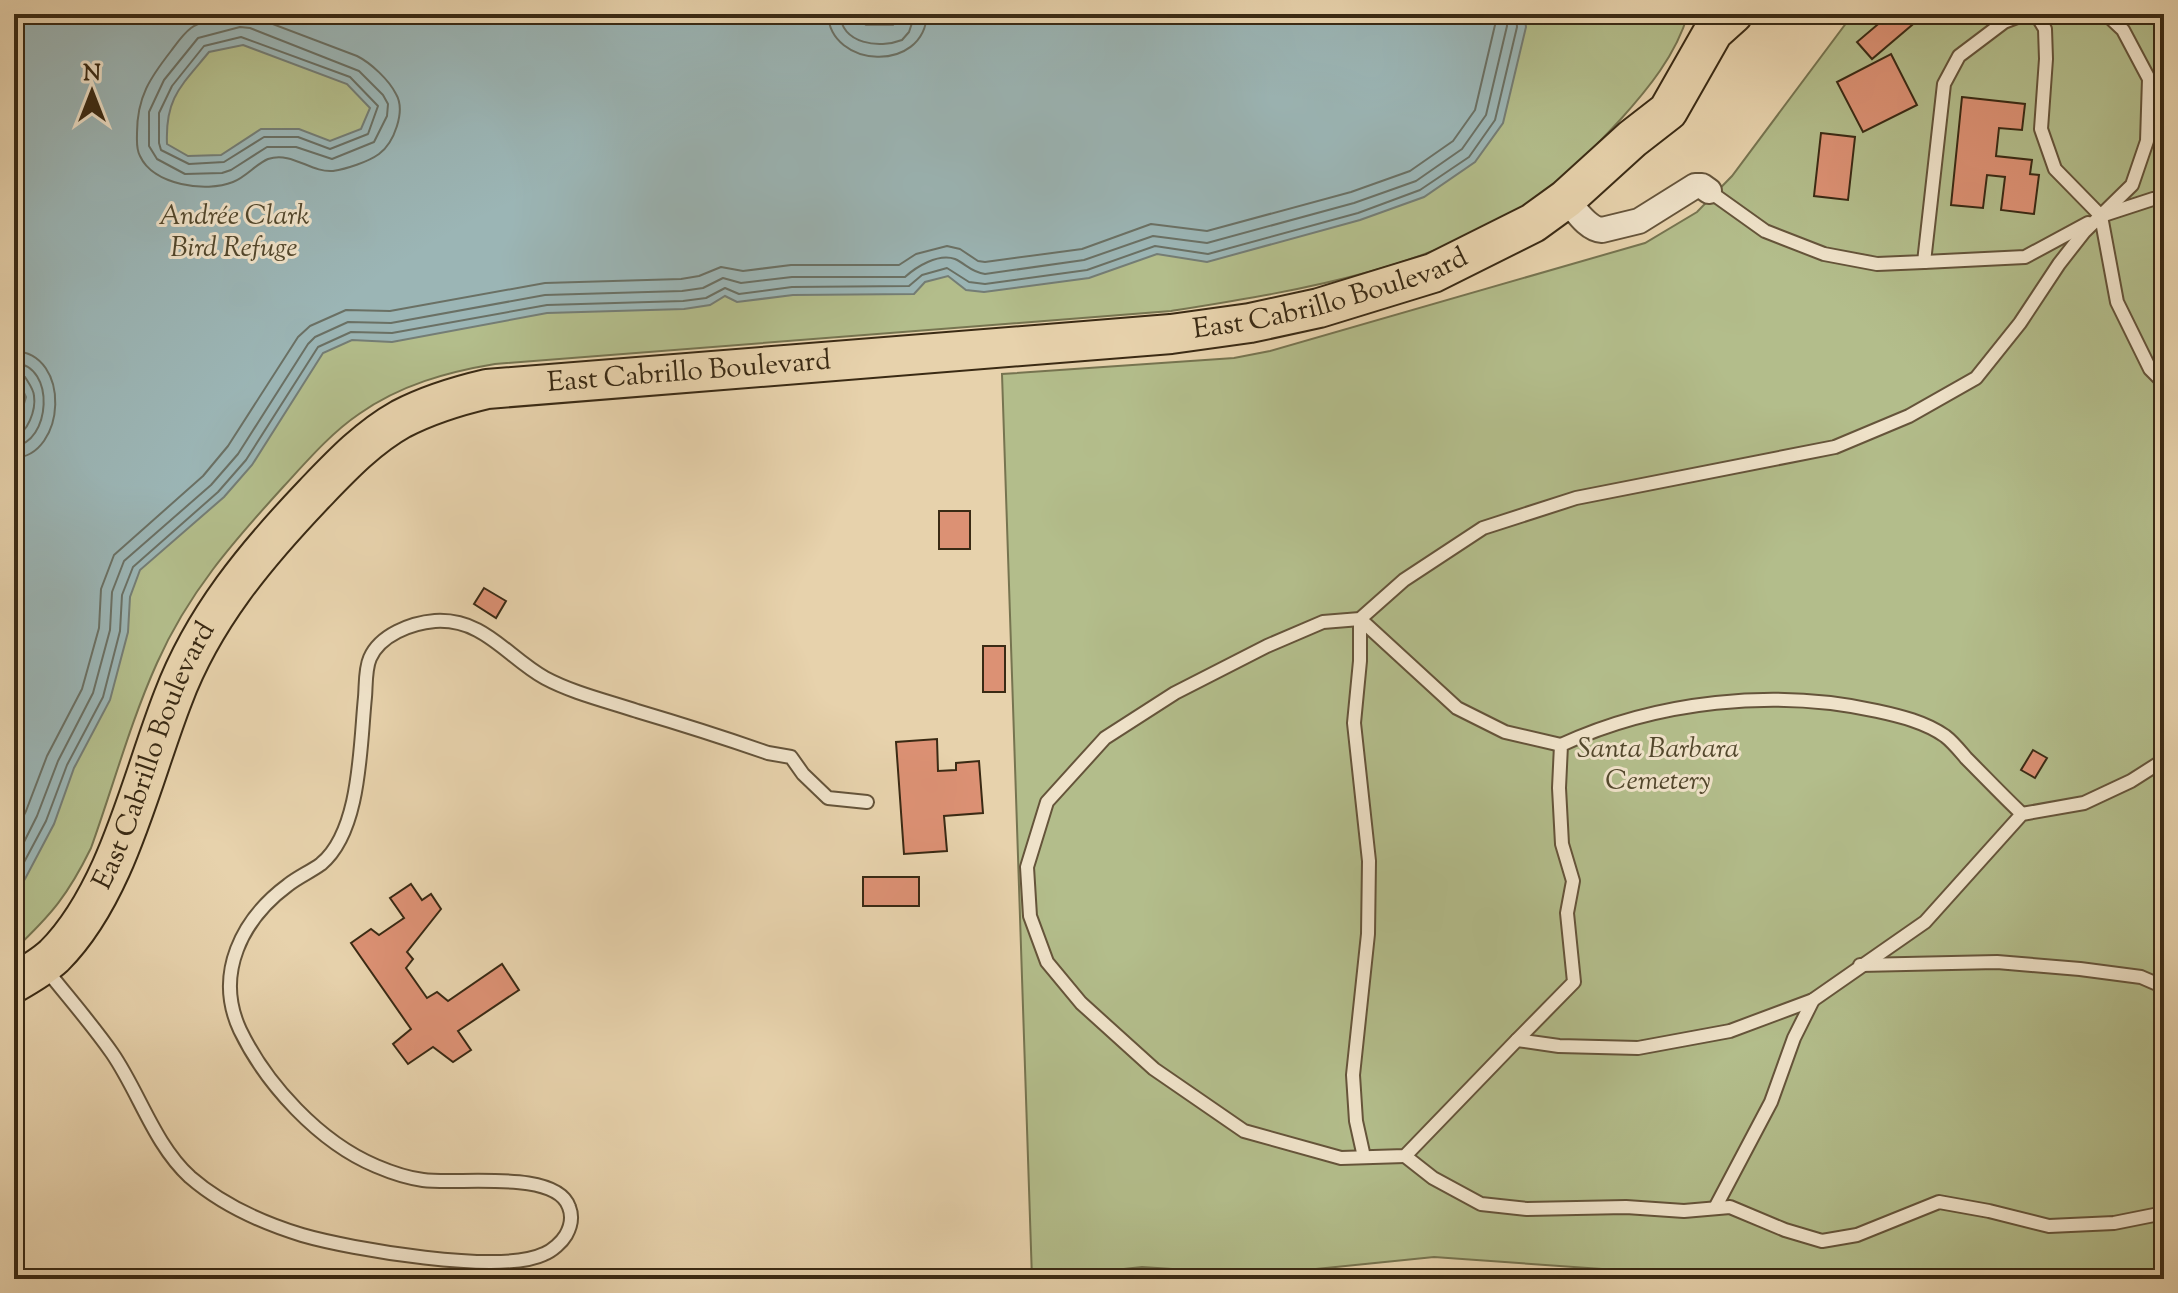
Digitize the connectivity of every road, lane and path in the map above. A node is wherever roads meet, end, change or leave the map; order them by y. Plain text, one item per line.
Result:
1 (1696, 14) edge
2 (1733, 14) edge
3 (2025, 14) edge
4 (2036, 14) edge
5 (2106, 14) edge
6 (1632, 139) junction
7 (1709, 191) joint
8 (2164, 198) edge
9 (1566, 199) junction
10 (2101, 216) junction
11 (1924, 262) junction
12 (2164, 383) edge
13 (1360, 619) junction
14 (1561, 745) junction
15 (2164, 760) edge
16 (867, 802) dead end
17 (2022, 814) junction
18 (1860, 965) junction
19 (29, 974) edge
20 (2164, 987) edge
21 (1813, 1000) junction
22 (1517, 1040) junction
23 (1405, 1156) junction
24 (1364, 1157) junction
25 (1715, 1208) junction
26 (2164, 1213) edge

1 - 6 main road, East Cabrillo Boulevard
2 - 6 main road, East Cabrillo Boulevard
3 - 11 lane
4 - 10 lane
5 - 10 lane
6 - 9 main road, East Cabrillo Boulevard
7 - 9 street
7 - 11 lane
8 - 10 lane
9 - 19 main road, East Cabrillo Boulevard
10 - 11 lane
10 - 12 lane
10 - 13 lane
13 - 14 lane
13 - 24 lane
13 - 24 lane
14 - 17 lane
14 - 22 lane
15 - 17 lane
16 - 19 lane
17 - 18 lane
18 - 20 lane
18 - 21 lane
21 - 22 lane
21 - 25 lane
22 - 23 lane
23 - 24 lane
23 - 25 lane
25 - 26 lane

